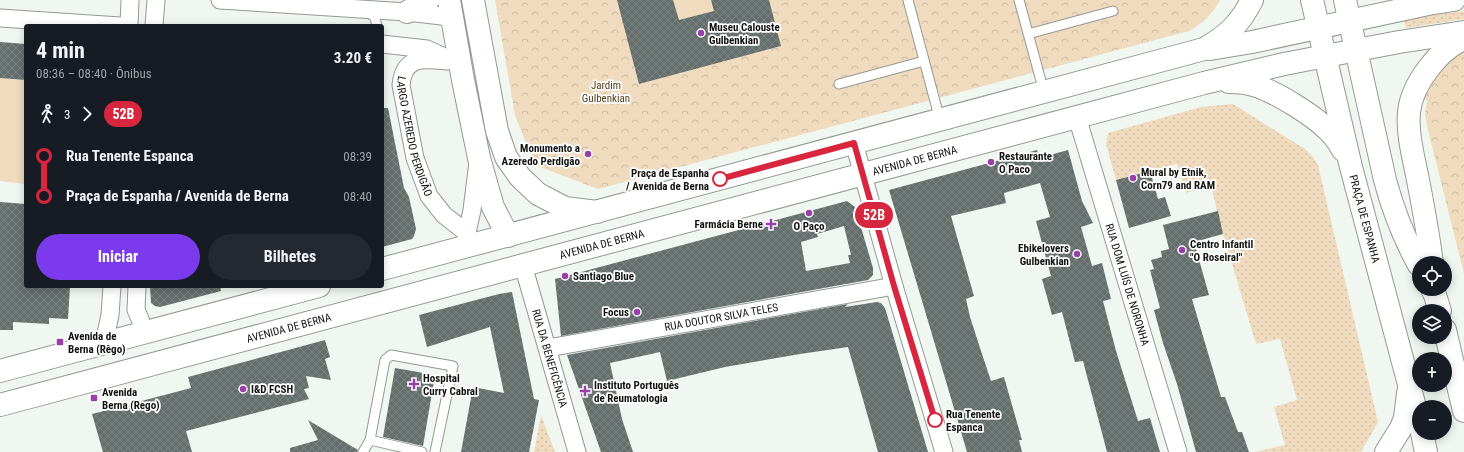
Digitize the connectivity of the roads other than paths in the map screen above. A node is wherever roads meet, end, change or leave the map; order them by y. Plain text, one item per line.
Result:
1 (130, 0) edge
2 (156, 0) edge
3 (220, 0) edge
4 (428, 0) edge
5 (473, 0) edge
6 (908, 0) edge
7 (1019, 0) edge
8 (1252, 0) edge
9 (1312, 0) edge
10 (1345, 0) edge
11 (1454, 0) edge
12 (367, 10) junction
13 (451, 10) edge
14 (1113, 11) dead end
15 (407, 12) junction
16 (0, 18) edge
17 (1350, 21) junction
18 (90, 24) edge
19 (128, 24) edge
20 (154, 24) edge
21 (376, 24) edge
22 (1318, 27) junction
23 (1464, 32) edge
24 (1028, 34) junction
25 (1464, 39) edge
26 (384, 44) edge
27 (1356, 50) junction
28 (1195, 52) junction
29 (482, 53) junction
30 (1325, 56) junction
31 (447, 61) junction
32 (924, 61) junction
33 (463, 80) junction
34 (1204, 83) junction
35 (840, 84) dead end
36 (1044, 92) junction
37 (1077, 117) junction
38 (940, 120) junction
39 (854, 143) junction
40 (479, 158) junction
41 (1351, 167) junction
42 (863, 174) junction
43 (597, 212) junction
44 (508, 236) junction
45 (469, 239) junction
46 (1414, 256) edge
47 (1431, 256) edge
48 (523, 265) junction
49 (384, 268) edge
50 (894, 286) junction
51 (112, 288) edge
52 (137, 288) edge
53 (312, 288) edge
54 (144, 333) junction
55 (104, 343) junction
56 (548, 348) junction
57 (1452, 356) joint
58 (0, 371) edge
59 (1464, 377) edge
60 (1409, 380) junction
61 (1414, 400) edge
62 (0, 405) edge
63 (1464, 411) edge
64 (370, 440) junction
65 (1423, 440) edge
66 (363, 452) edge
67 (422, 452) edge
68 (435, 452) edge
69 (577, 452) edge
70 (944, 452) edge
71 (1178, 452) edge
72 (1386, 452) edge
73 (1426, 452) edge

1 - 19 street
2 - 20 street
3 - 12 street
4 - 15 main road
5 - 29 main road
6 - 32 lane
7 - 24 lane
8 - 28 main road
9 - 22 main road, PRAÇA DE ESPANHA
10 - 17 main road
11 - 17 main road
12 - 15 street
12 - 21 lane
13 - 15 street
13 - 29 main road
13 - 33 main road
14 - 24 lane
16 - 18 street
17 - 22 main road
17 - 27 main road
22 - 28 main road
22 - 30 main road, PRAÇA DE ESPANHA
23 - 27 main road
24 - 36 lane
25 - 47 main road
26 - 31 street
27 - 30 main road
27 - 46 main road
28 - 36 main road
29 - 43 main road
30 - 34 main road
30 - 41 main road, PRAÇA DE ESPANHA
31 - 33 street
31 - 45 street, LARGO AZEREDO PERDIGÃO
32 - 35 lane
32 - 38 lane
33 - 40 main road
34 - 37 main road, AVENIDA DE BERNA
34 - 41 main road
36 - 38 main road
37 - 42 main road, AVENIDA DE BERNA
37 - 71 street, RUA DOM LUÍS DE NORONHA
38 - 39 main road
39 - 42 street
39 - 43 main road
40 - 44 main road
40 - 45 street
41 - 60 main road, PRAÇA DE ESPANHA
42 - 48 main road, AVENIDA DE BERNA
42 - 50 street
43 - 44 main road
44 - 45 main road
44 - 48 main road
45 - 49 main road
48 - 56 street, RUA DA BENEFICÊNCIA
48 - 62 main road, AVENIDA DE BERNA
50 - 56 street, RUA DOUTOR SILVA TELES
50 - 70 street
51 - 55 street
52 - 54 street
53 - 54 main road
54 - 55 main road
55 - 58 main road
56 - 69 street, RUA DA BENEFICÊNCIA
57 - 59 main road
57 - 63 main road
60 - 61 main road, PRAÇA DE ESPANHA
60 - 72 main road, PRAÇA DE ESPANHA
64 - 66 lane
64 - 67 lane
64 - 68 lane
65 - 73 main road

